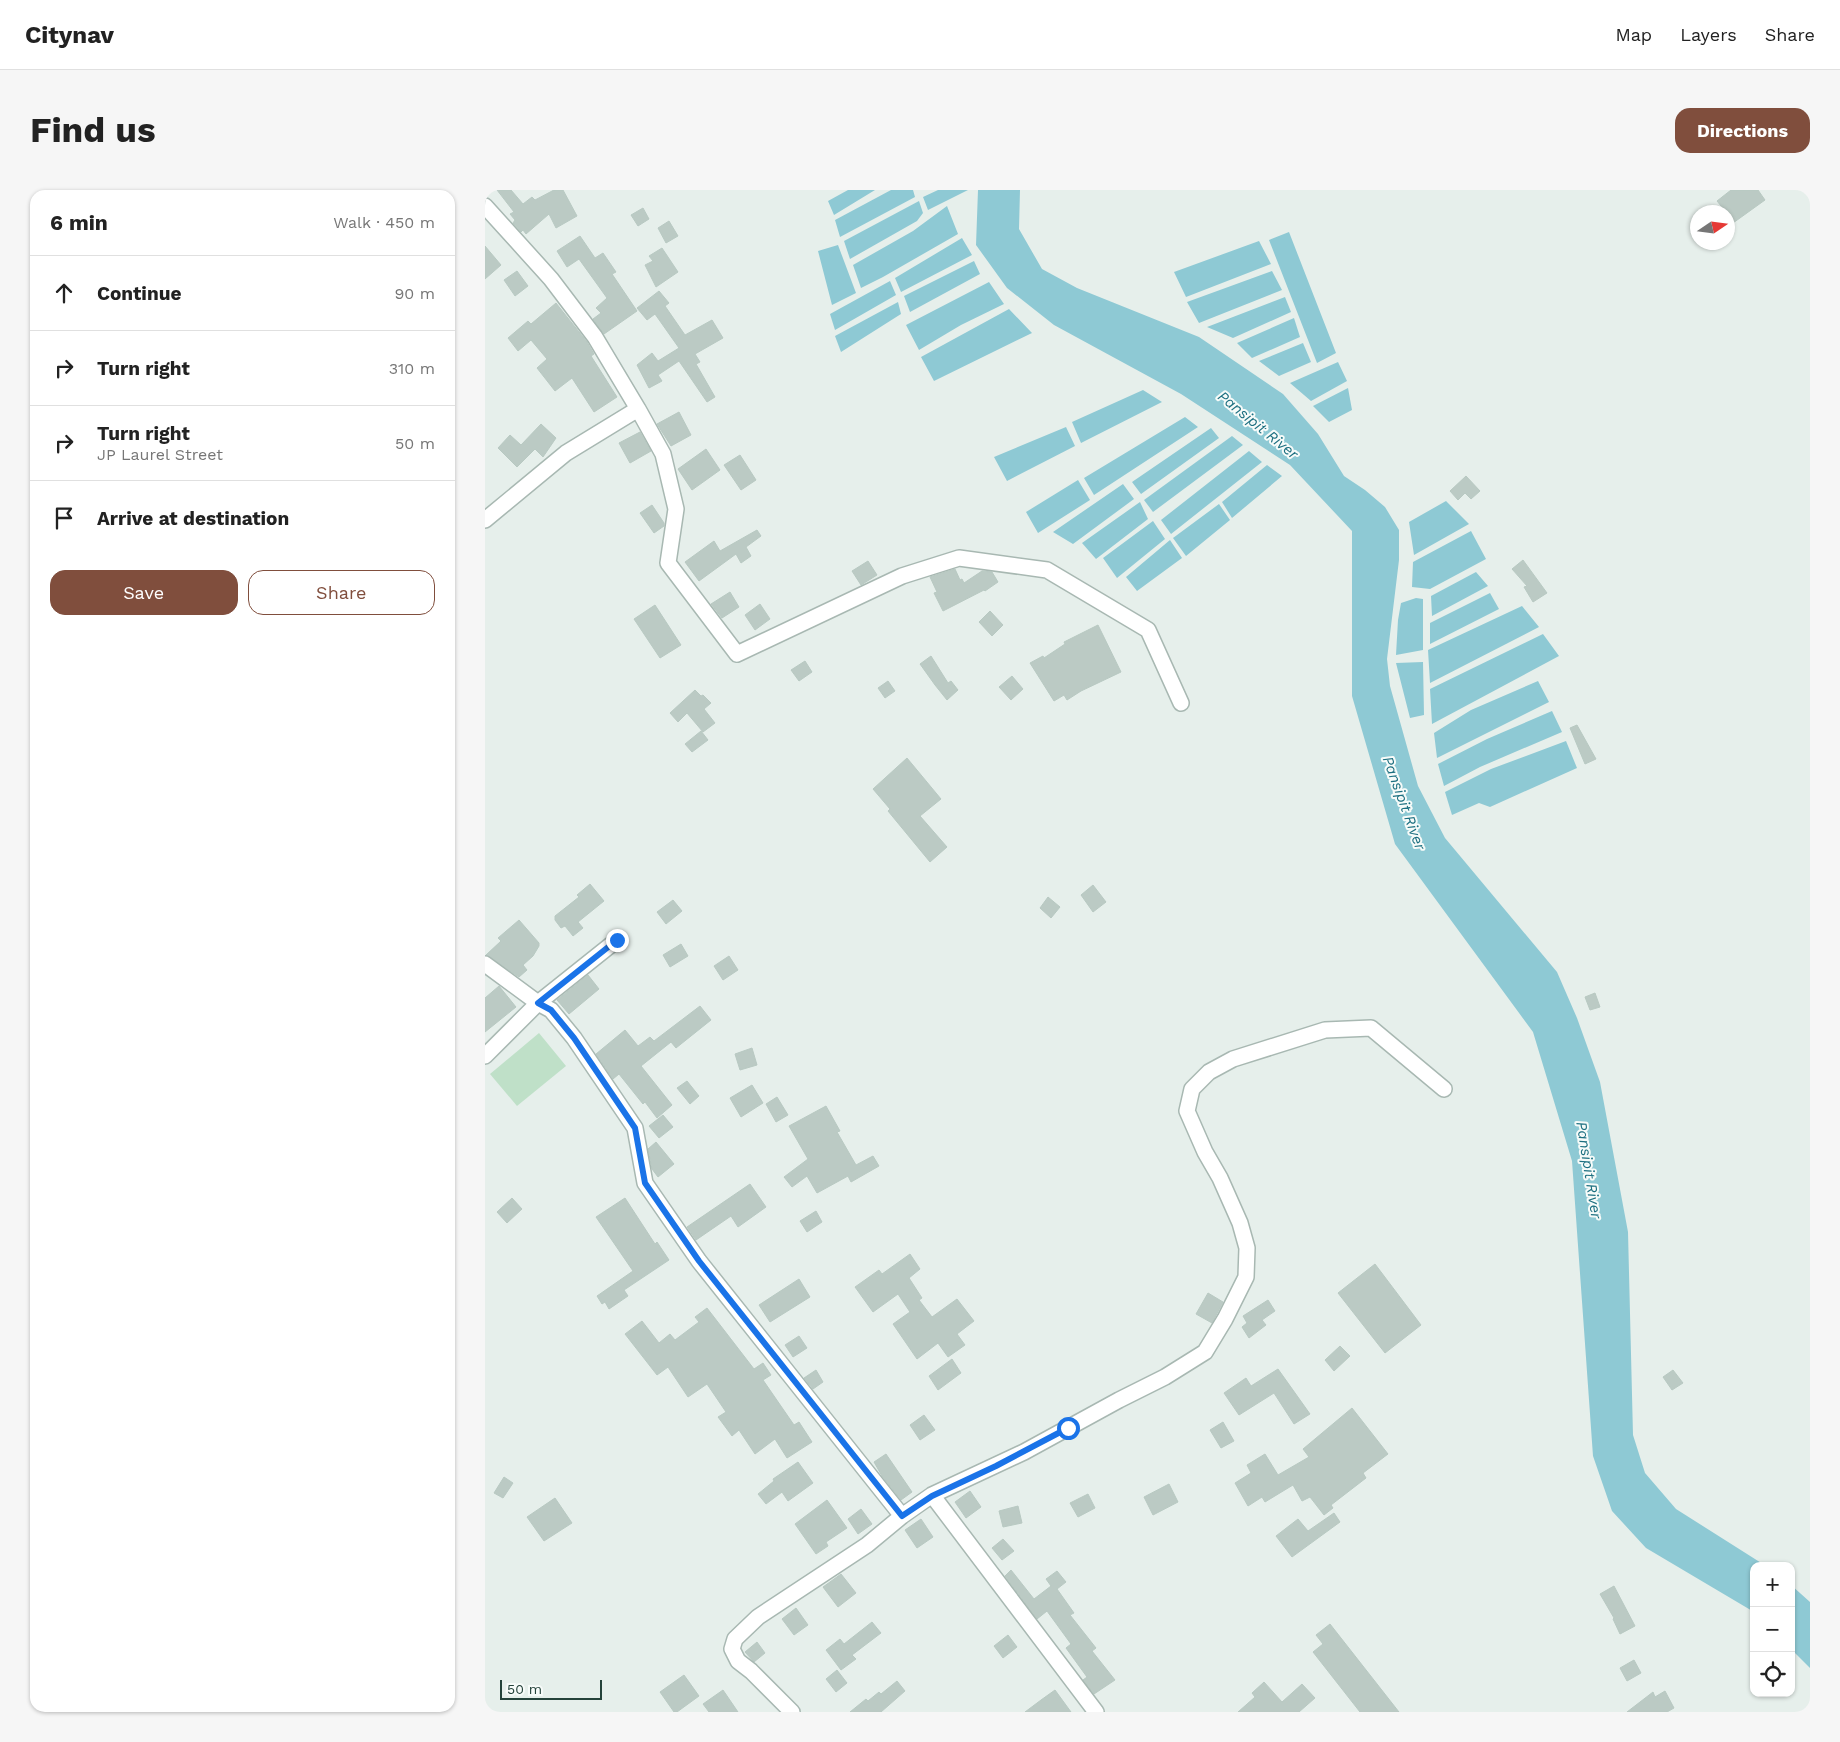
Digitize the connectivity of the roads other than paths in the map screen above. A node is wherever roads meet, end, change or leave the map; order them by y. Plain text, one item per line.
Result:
1 (485, 206) edge
2 (638, 409) junction
3 (485, 520) edge
4 (1181, 702) dead end
5 (617, 940) dead end
6 (485, 964) edge
7 (538, 1003) junction
8 (485, 1056) edge
9 (1444, 1089) dead end
10 (932, 1496) junction
11 (902, 1516) junction
12 (792, 1712) edge
13 (1096, 1712) edge

1 - 2 street
2 - 3 street
2 - 4 street
5 - 7 street
6 - 7 street
7 - 8 street
7 - 11 street
9 - 10 street
10 - 11 street
10 - 13 street
11 - 12 street

